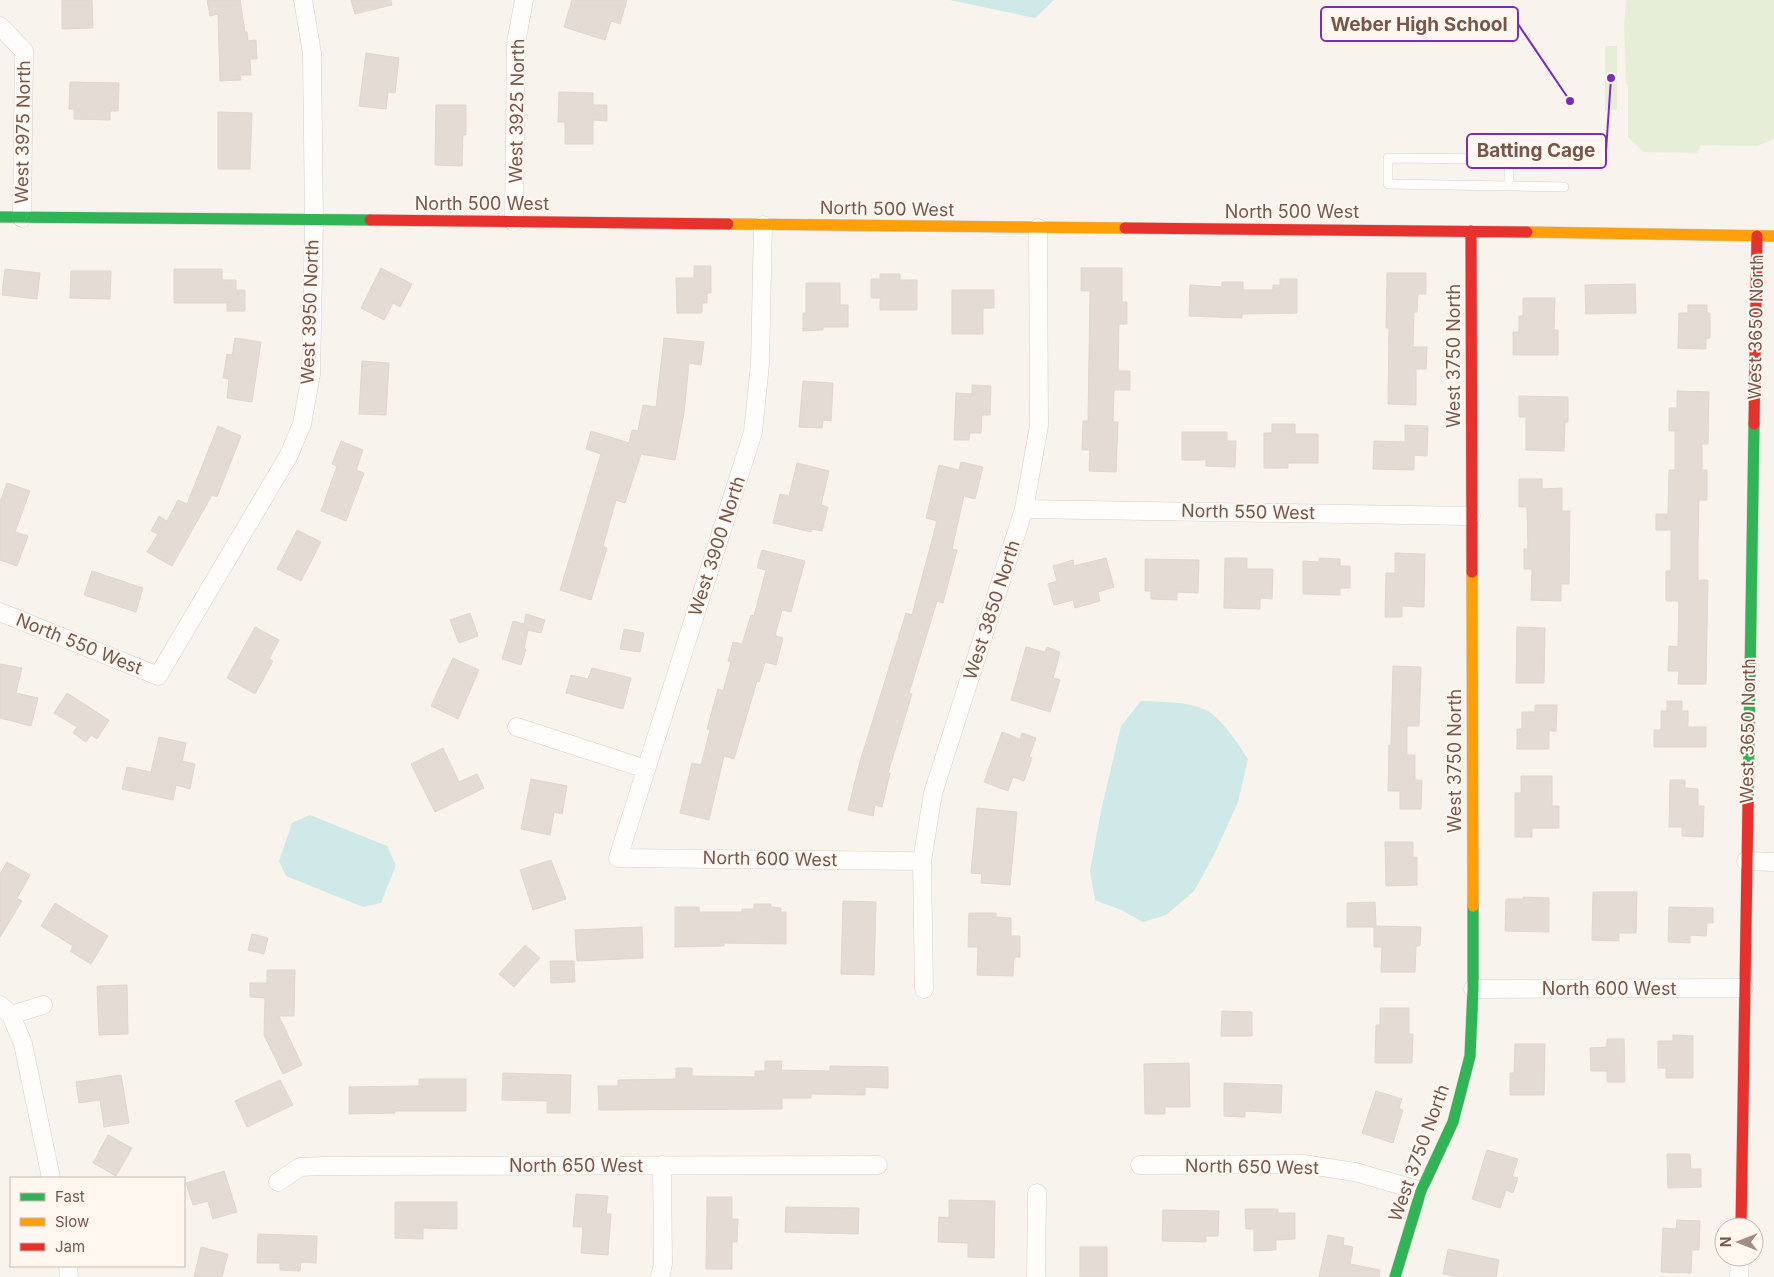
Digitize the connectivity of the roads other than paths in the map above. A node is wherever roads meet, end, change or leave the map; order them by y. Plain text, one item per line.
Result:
1 (303, 0) edge
2 (524, 0) edge
3 (0, 26) edge
4 (1509, 186) junction
5 (1564, 187) dead end
6 (0, 217) edge
7 (22, 218) junction
8 (314, 221) junction
9 (514, 222) junction
10 (763, 225) junction
11 (1038, 228) junction
12 (1471, 231) junction
13 (1757, 236) junction
14 (1774, 236) edge
15 (1024, 509) junction
16 (1471, 516) junction
17 (0, 612) edge
18 (158, 676) joint
19 (517, 727) dead end
20 (646, 769) junction
21 (618, 858) joint
22 (922, 861) junction
23 (1746, 861) junction
24 (1774, 862) edge
25 (924, 988) dead end
26 (1744, 988) junction
27 (1473, 989) junction
28 (43, 1004) dead end
29 (6, 1010) edge
30 (878, 1165) dead end
31 (1140, 1165) dead end
32 (662, 1166) junction
33 (51, 1177) edge
34 (278, 1182) dead end
35 (1037, 1192) dead end
36 (1421, 1192) junction
37 (1740, 1217) edge
38 (660, 1277) edge
39 (1036, 1277) edge
40 (1395, 1277) edge

1 - 8 street, West 3950 North
2 - 9 street, West 3925 North
3 - 7 street, West 3975 North
4 - 4 lane
4 - 5 lane
6 - 7 street, North 500 West
7 - 8 street, North 500 West
8 - 9 street, North 500 West
8 - 18 street, West 3950 North
9 - 10 street, North 500 West
10 - 11 street, North 500 West
10 - 20 street, West 3900 North
11 - 12 street, North 500 West
11 - 15 street, West 3850 North
12 - 13 street, North 500 West
12 - 16 street, West 3750 North
13 - 14 street, North 500 West
13 - 23 street, West 3650 North
15 - 16 street, North 550 West
15 - 22 street, West 3850 North
16 - 27 street, West 3750 North
17 - 18 street, North 550 West
19 - 20 street
20 - 21 street, West 3900 North
21 - 22 street, North 600 West
22 - 25 street, West 3850 North
23 - 24 street
23 - 26 street, West 3650 North
26 - 27 street, North 600 West
26 - 37 street, West 3650 North
27 - 36 street, West 3750 North
28 - 29 street
29 - 33 street
30 - 32 street, North 650 West
31 - 36 street, North 650 West
32 - 34 street, North 650 West
32 - 38 street
35 - 39 street
36 - 40 street, West 3750 North

